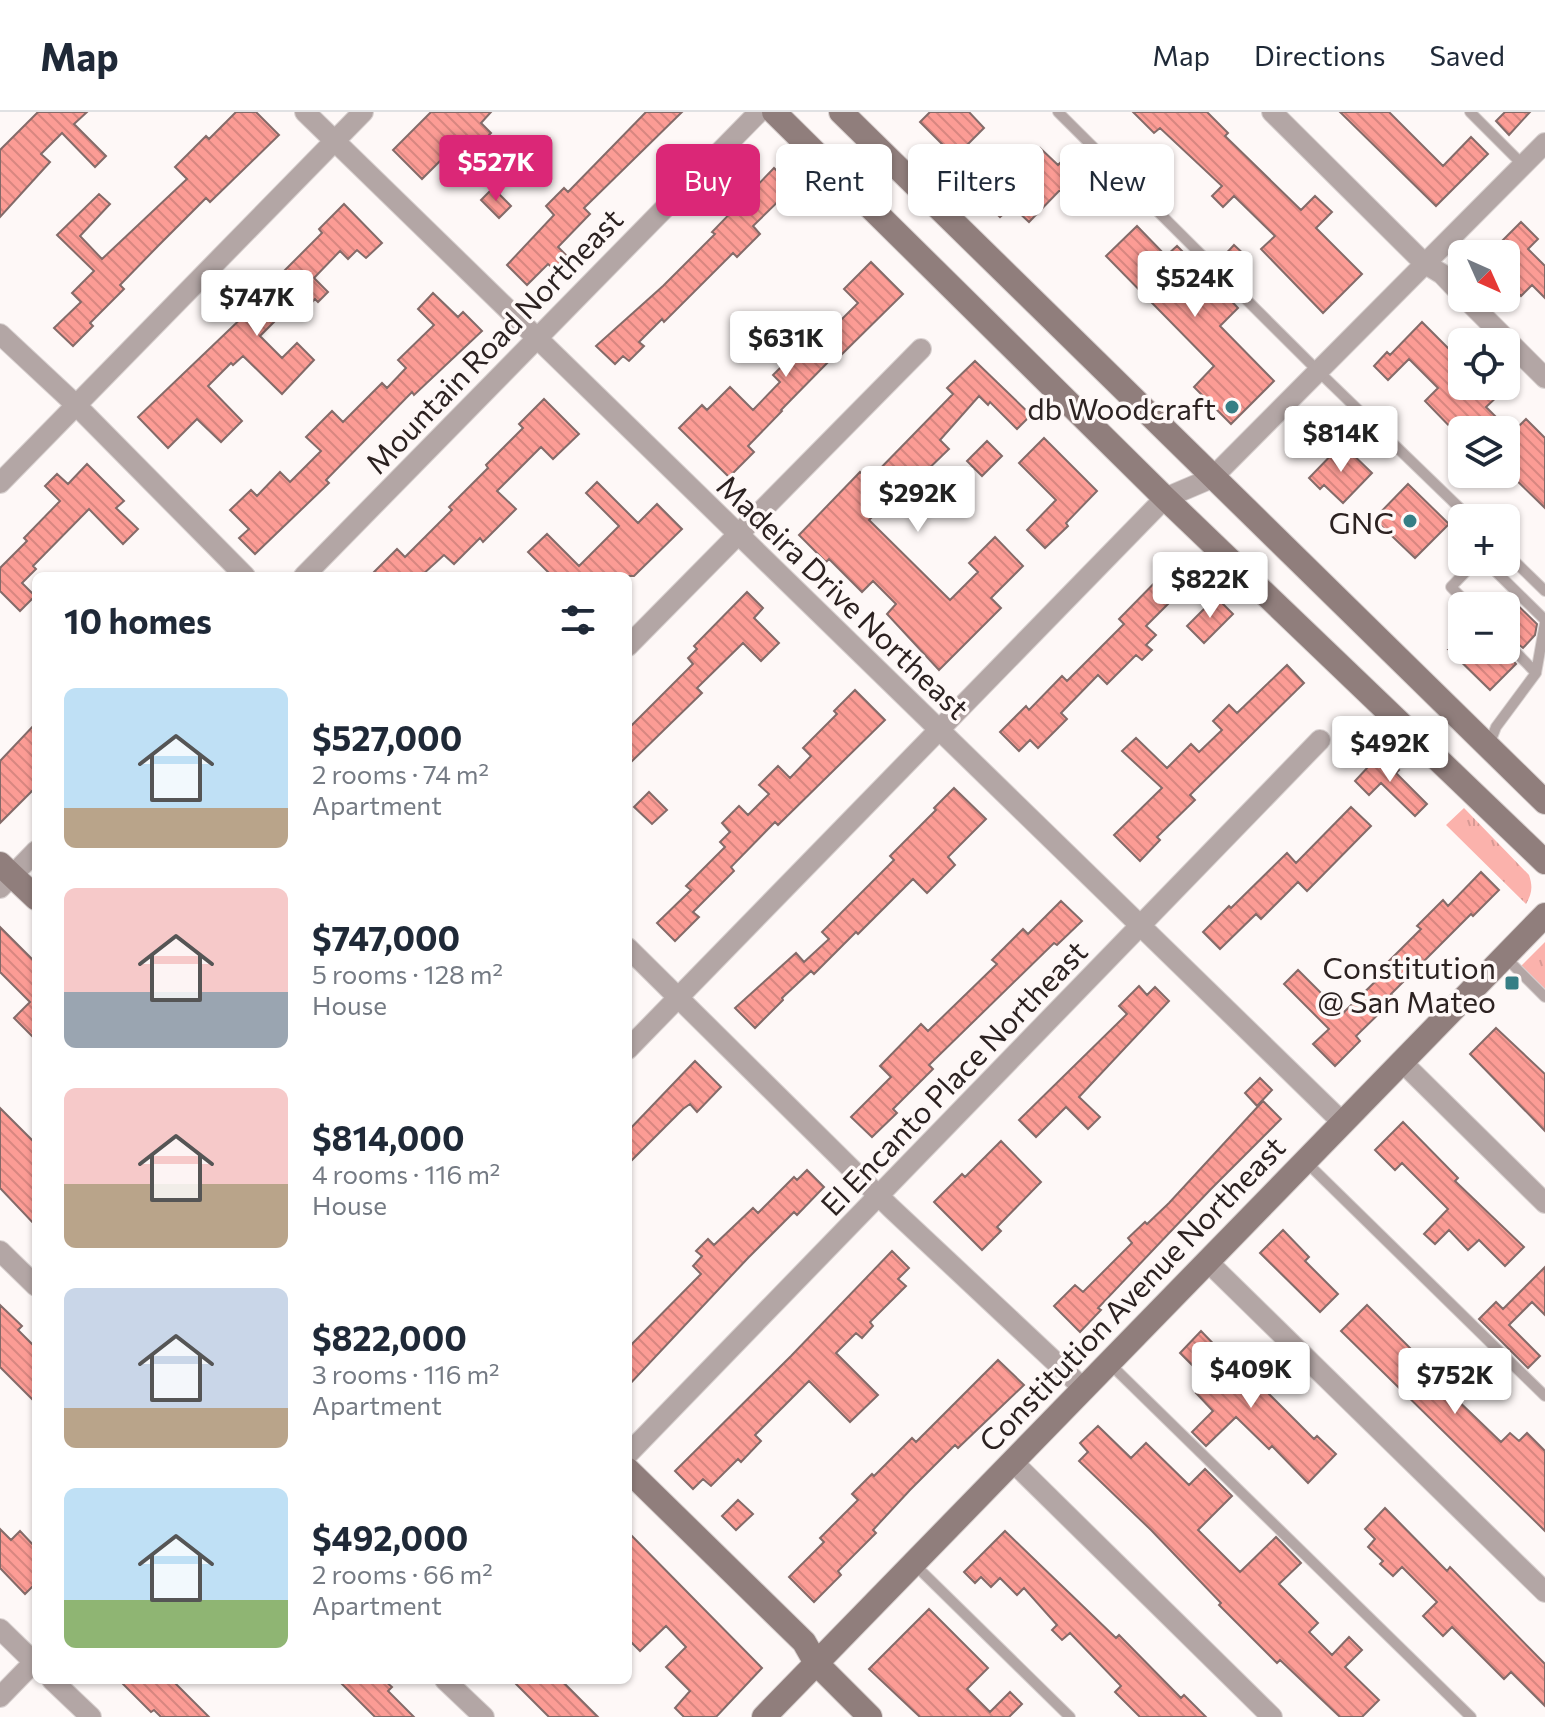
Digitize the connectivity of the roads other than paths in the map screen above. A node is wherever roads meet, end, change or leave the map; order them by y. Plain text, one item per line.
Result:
1 (305, 112) edge
2 (363, 112) edge
3 (759, 112) edge
4 (774, 112) edge
5 (841, 112) edge
6 (1058, 112) edge
7 (1272, 112) edge
8 (1470, 112) edge
9 (335, 141) junction
10 (1545, 143) edge
11 (1523, 165) junction
12 (1424, 263) junction
13 (1448, 280) edge
14 (1480, 312) edge
15 (0, 334) edge
16 (537, 338) junction
17 (921, 349) dead end
18 (1318, 371) junction
19 (1545, 378) edge
20 (75, 404) junction
21 (1212, 478) junction
22 (0, 483) edge
23 (1165, 498) junction
24 (1456, 504) edge
25 (738, 533) junction
26 (1520, 567) edge
27 (241, 572) edge
28 (308, 572) edge
29 (1462, 576) edge
30 (1500, 576) edge
31 (1545, 591) edge
32 (1456, 592) edge
33 (1545, 622) edge
34 (632, 642) edge
35 (1520, 656) edge
36 (1536, 673) junction
37 (940, 730) junction
38 (1320, 740) dead end
39 (1488, 747) junction
40 (1545, 802) edge
41 (32, 854) edge
42 (1545, 862) edge
43 (4, 876) edge
44 (32, 895) edge
45 (1545, 915) edge
46 (1140, 925) junction
47 (632, 952) edge
48 (1504, 956) junction
49 (677, 997) junction
50 (1545, 997) edge
51 (632, 1045) edge
52 (1401, 1061) junction
53 (1342, 1122) junction
54 (1305, 1160) junction
55 (879, 1197) junction
56 (1545, 1203) edge
57 (0, 1251) edge
58 (1207, 1261) junction
59 (32, 1282) edge
60 (1108, 1362) junction
61 (1083, 1388) junction
62 (1545, 1396) edge
63 (632, 1450) edge
64 (1012, 1461) junction
65 (632, 1474) edge
66 (913, 1563) junction
67 (1545, 1592) edge
68 (0, 1629) edge
69 (32, 1659) edge
70 (816, 1663) junction
71 (32, 1665) edge
72 (56, 1684) edge
73 (449, 1684) edge
74 (0, 1697) edge
75 (91, 1717) edge
76 (484, 1717) edge
77 (764, 1717) edge
78 (870, 1717) edge
79 (1070, 1717) edge
80 (1272, 1717) edge
81 (1471, 1717) edge

1 - 9 street, Madeira Drive Northeast
2 - 9 street
3 - 16 street, Mountain Road Northeast
4 - 23 main road
5 - 21 main road
6 - 18 lane
7 - 12 street
8 - 11 lane
9 - 16 street, Madeira Drive Northeast
9 - 20 street
10 - 11 street
11 - 12 street
12 - 13 street
12 - 18 street
14 - 19 street
15 - 20 street
16 - 25 street, Madeira Drive Northeast
16 - 28 street, Mountain Road Northeast
17 - 25 street
18 - 21 street
18 - 24 lane
20 - 22 street
20 - 27 street
21 - 23 street
21 - 39 main road
23 - 37 street
23 - 42 main road
25 - 34 street
25 - 37 street, Madeira Drive Northeast
26 - 31 lane
29 - 32 lane
30 - 33 lane
33 - 36 lane
35 - 36 lane
36 - 39 lane
37 - 46 street, Madeira Drive Northeast
37 - 49 street
38 - 46 street, El Encanto Place Northeast
39 - 40 main road
41 - 43 street
43 - 44 main road
45 - 48 main road, Constitution Avenue Northeast
46 - 53 street, Madeira Drive Northeast
46 - 55 street, El Encanto Place Northeast
47 - 49 street
48 - 50 lane
48 - 52 main road, Constitution Avenue Northeast
49 - 51 street
49 - 55 street
52 - 53 main road, Constitution Avenue Northeast
52 - 56 street
53 - 54 main road, Constitution Avenue Northeast
54 - 58 main road, Constitution Avenue Northeast
54 - 62 lane
55 - 61 street
55 - 63 street, El Encanto Place Northeast
57 - 59 street
58 - 60 main road, Constitution Avenue Northeast
58 - 67 street
60 - 61 main road, Constitution Avenue Northeast
60 - 81 lane
61 - 64 main road, Constitution Avenue Northeast
64 - 66 main road, Constitution Avenue Northeast
64 - 80 street
65 - 70 main road
66 - 70 main road, Constitution Avenue Northeast
66 - 79 lane
68 - 69 street
70 - 77 main road, Constitution Avenue Northeast
70 - 78 main road
71 - 74 street
72 - 75 street
73 - 76 street

